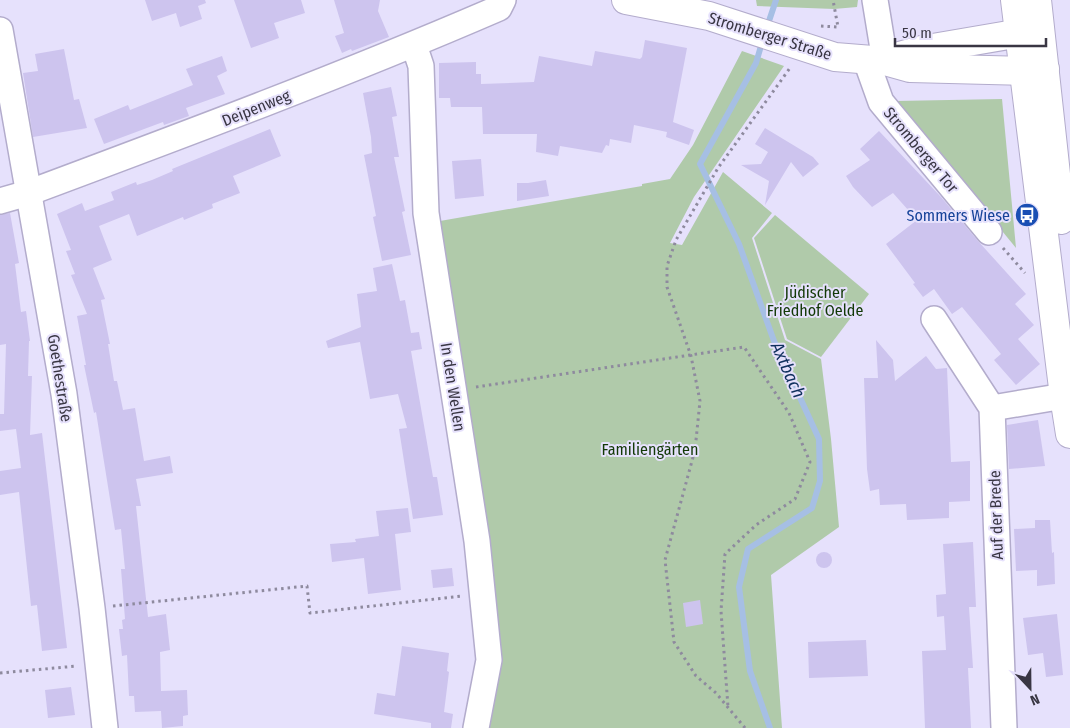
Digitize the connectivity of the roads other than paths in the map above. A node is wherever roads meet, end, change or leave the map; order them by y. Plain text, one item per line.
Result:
1 (503, 0) edge
2 (626, 0) edge
3 (875, 0) edge
4 (1015, 0) edge
5 (1037, 0) edge
6 (0, 30) edge
7 (1029, 31) junction
8 (414, 45) junction
9 (875, 60) junction
10 (1034, 70) junction
11 (28, 193) junction
12 (0, 201) edge
13 (989, 232) road end
14 (1060, 296) edge
15 (934, 319) dead end
16 (1064, 396) junction
17 (992, 408) junction
18 (1070, 434) edge
19 (105, 728) edge
20 (476, 728) edge
21 (1004, 728) edge

1 - 8 street, Deipenweg
2 - 9 main road, Stromberger Straße
3 - 9 street, Stromberger Tor
4 - 7 main road
5 - 7 main road
6 - 11 street, Goethestraße
7 - 9 main road, Stromberger Straße
7 - 10 main road
8 - 11 street, Deipenweg
8 - 20 street, In den Wellen
9 - 10 main road, Stromberger Straße
9 - 13 street, Stromberger Tor
10 - 14 main road
11 - 12 street, Deipenweg
11 - 19 street, Goethestraße
14 - 16 main road
15 - 17 street
16 - 17 street
16 - 18 main road
17 - 21 street, Auf der Brede

